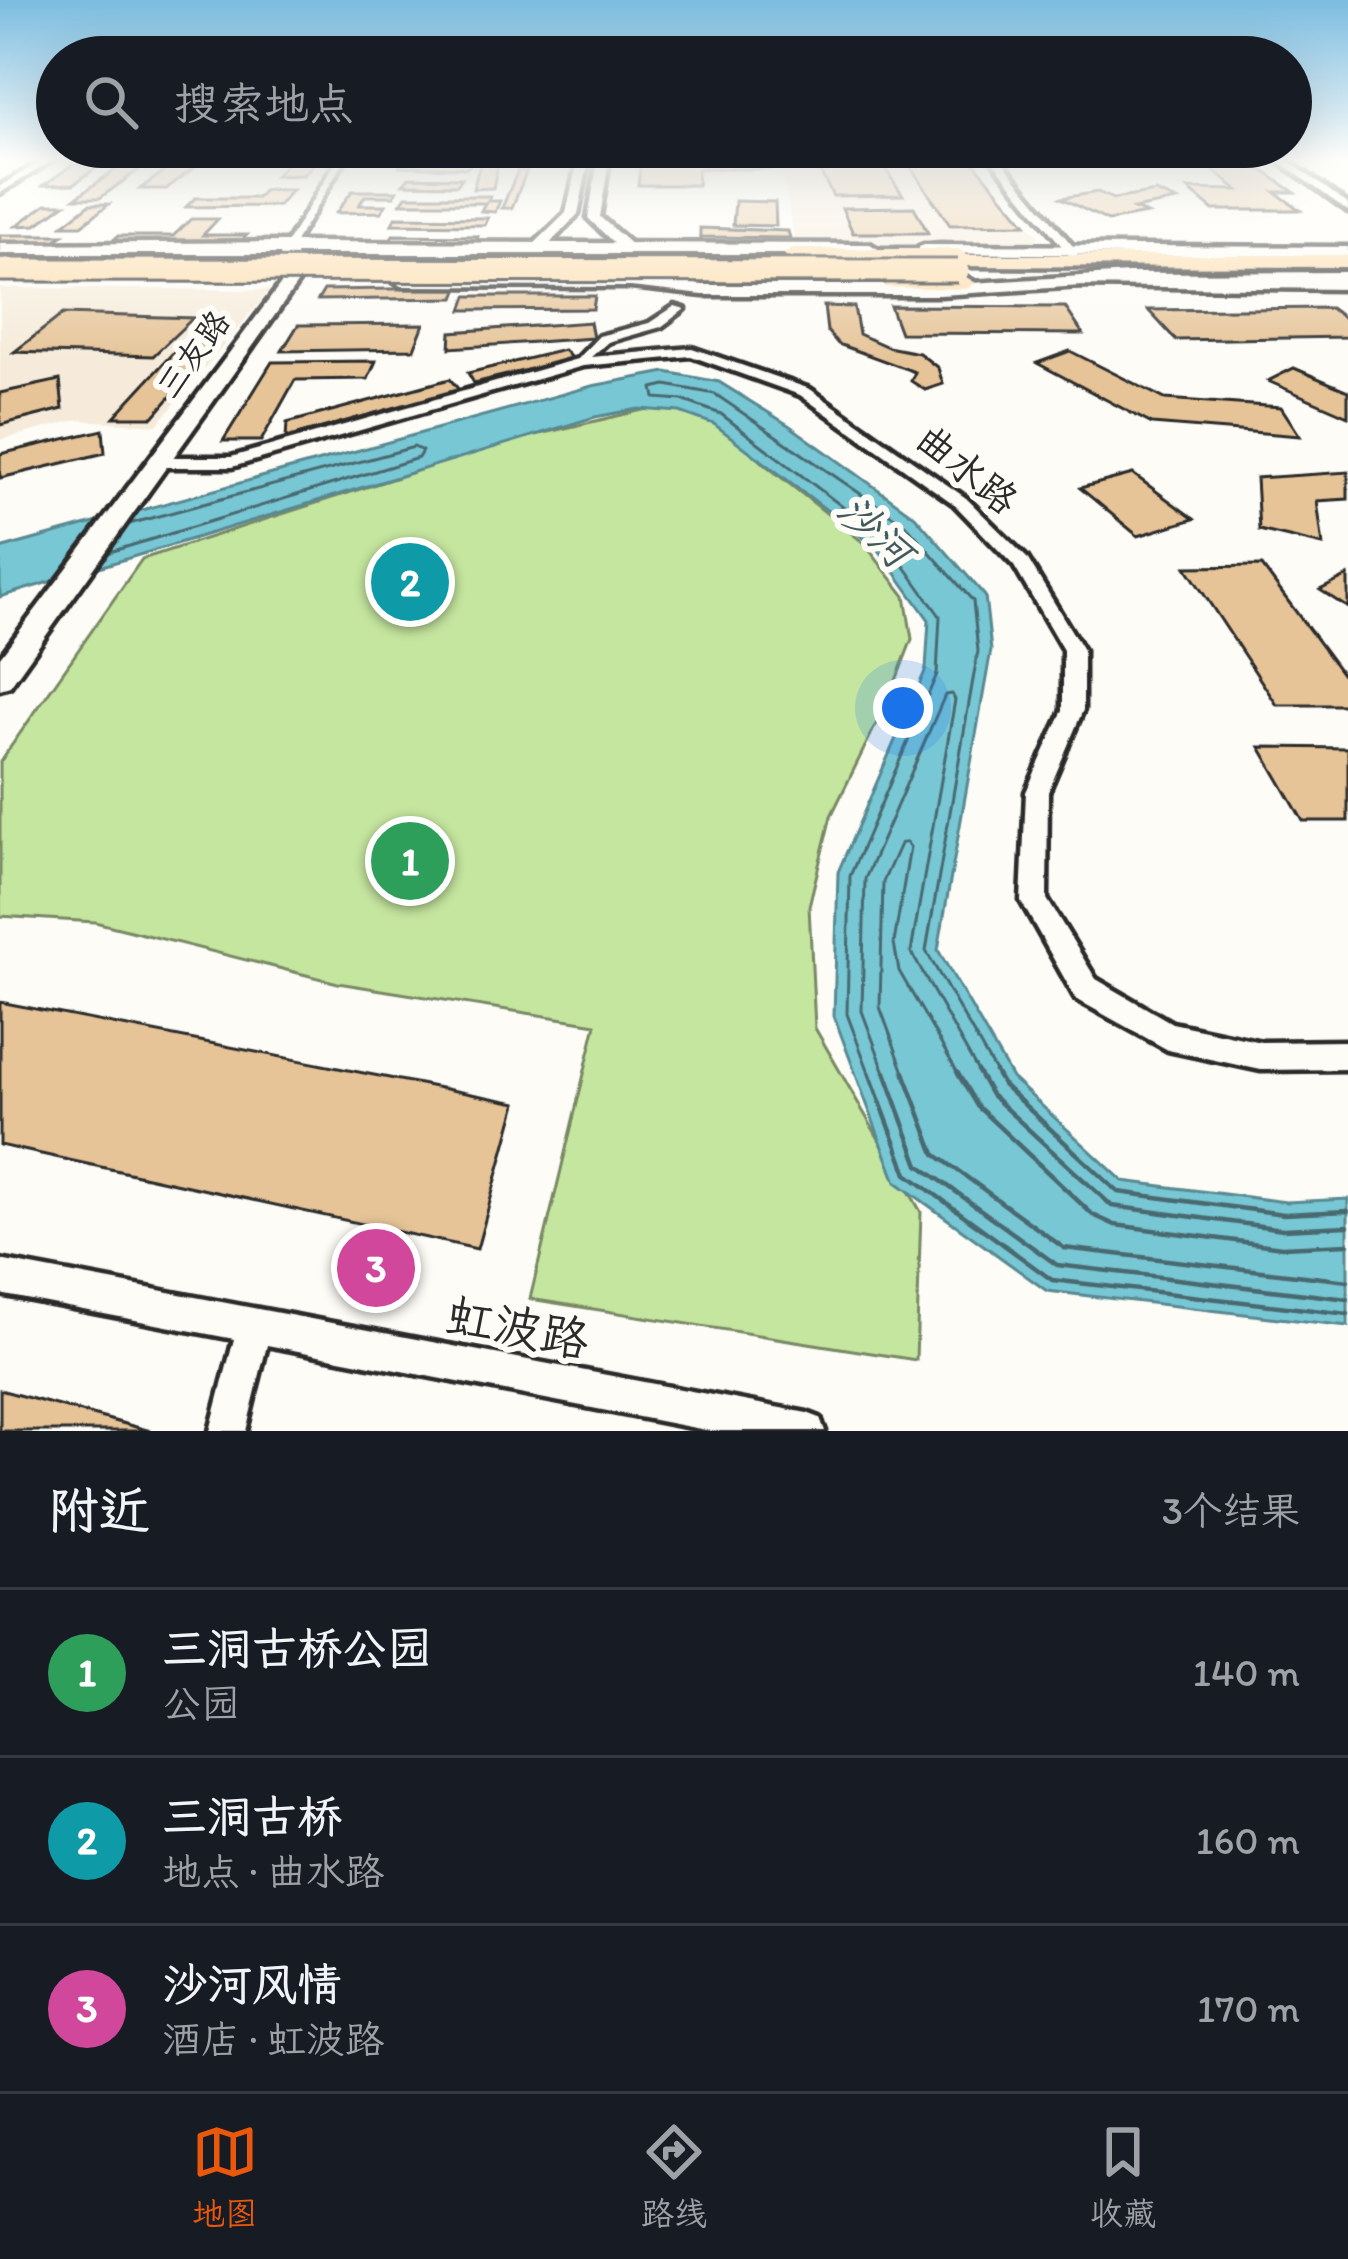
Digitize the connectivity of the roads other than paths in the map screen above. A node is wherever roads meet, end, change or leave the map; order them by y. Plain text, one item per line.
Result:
1 (300, 227) edge
2 (559, 227) edge
3 (604, 227) edge
4 (1051, 227) edge
5 (287, 248) junction
6 (537, 249) junction
7 (628, 249) junction
8 (0, 252) edge
9 (1022, 253) junction
10 (1073, 253) junction
11 (196, 254) junction
12 (1348, 254) edge
13 (64, 270) junction
14 (0, 275) edge
15 (1348, 278) edge
16 (292, 280) junction
17 (1063, 282) junction
18 (679, 309) dead end
19 (582, 362) junction
20 (160, 461) junction
21 (0, 678) edge
22 (1348, 1054) edge
23 (0, 1276) edge
24 (255, 1325) junction
25 (228, 1431) edge
26 (807, 1431) edge

1 - 5 street
2 - 6 street
3 - 7 street
4 - 10 street
5 - 6 main road
5 - 8 main road
5 - 16 main road
6 - 7 main road
7 - 9 main road
8 - 11 highway
9 - 10 main road
9 - 11 highway
10 - 12 highway
10 - 12 main road
11 - 12 highway
13 - 14 highway, bridge
13 - 15 highway, bridge
13 - 17 highway, bridge
14 - 16 main road
15 - 17 street
15 - 17 main road
16 - 17 main road
16 - 20 main road, 三友路
18 - 19 street
19 - 20 street, 曲水路
19 - 22 street, 曲水路
20 - 21 main road, 三友路
23 - 24 street, 虹波路
24 - 25 street
24 - 26 street, 虹波路

